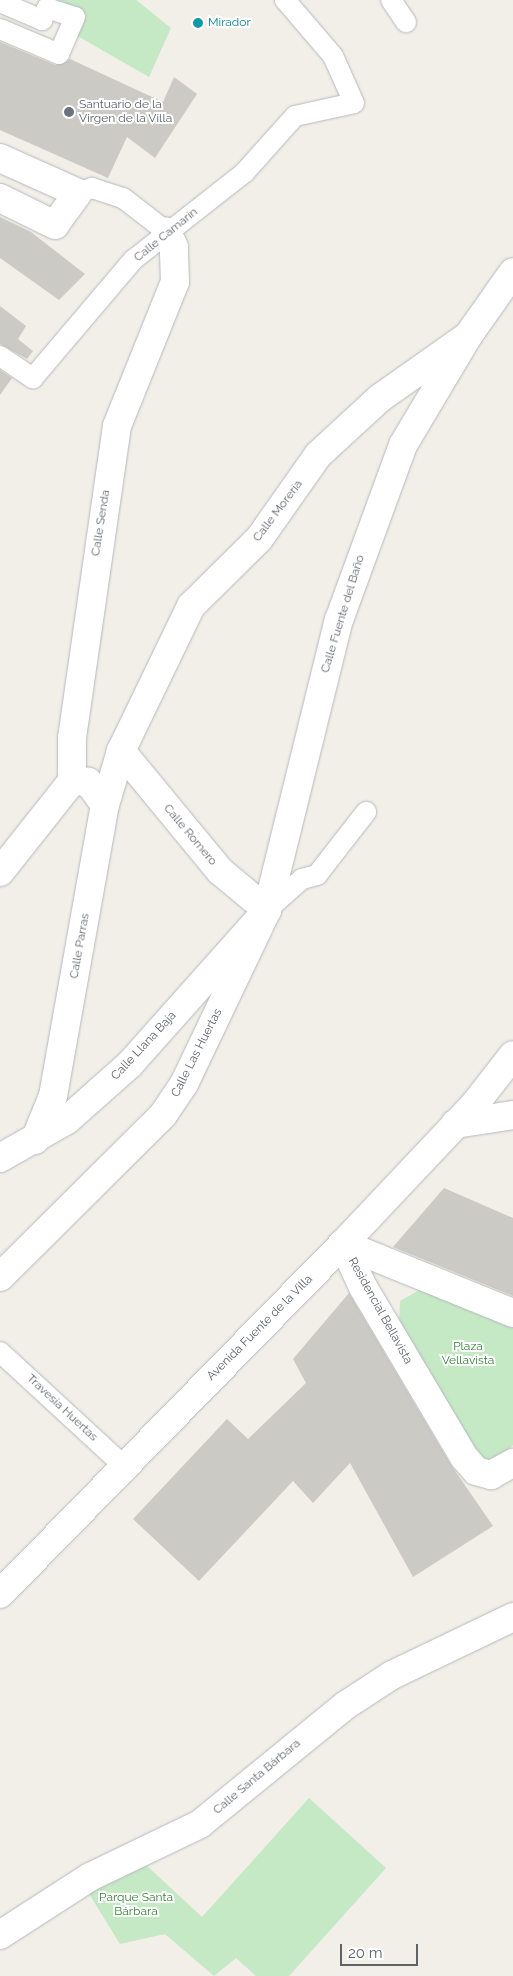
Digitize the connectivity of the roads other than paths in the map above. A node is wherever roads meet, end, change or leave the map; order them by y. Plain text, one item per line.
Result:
1 (285, 0) edge
2 (391, 0) edge
3 (0, 2) edge
4 (406, 22) dead end
5 (0, 29) edge
6 (0, 158) edge
7 (78, 193) junction
8 (0, 198) edge
9 (167, 232) junction
10 (513, 272) edge
11 (468, 336) junction
12 (0, 356) edge
13 (121, 751) junction
14 (72, 781) junction
15 (105, 805) junction
16 (366, 812) dead end
17 (0, 872) edge
18 (267, 910) junction
19 (513, 1055) edge
20 (513, 1115) edge
21 (456, 1124) junction
22 (35, 1140) junction
23 (0, 1158) edge
24 (344, 1244) junction
25 (0, 1277) edge
26 (513, 1313) edge
27 (0, 1352) edge
28 (513, 1463) edge
29 (123, 1465) junction
30 (0, 1594) edge
31 (513, 1617) edge
32 (0, 1935) edge

1 - 9 street, Calle Camarín
2 - 4 street
3 - 5 street
6 - 7 street
7 - 8 street
7 - 9 street
9 - 12 street, Calle Camarín
9 - 14 street, Calle Senda
10 - 11 street, Calle Fuente del Baño
11 - 13 street, Calle Morería
11 - 18 street, Calle Fuente del Baño
13 - 15 street, Calle Parras
13 - 18 street, Calle Romero
14 - 15 street
14 - 17 street
15 - 22 street, Calle Parras
16 - 18 street, Calle Las Huertas
18 - 22 street, Calle Llana Baja
18 - 25 street, Calle Las Huertas
19 - 21 street, Avenida Fuente de la Villa
20 - 21 street
21 - 24 street, Avenida Fuente de la Villa
22 - 23 street, Calle Llana Baja
24 - 26 street, Residencial Bellavista
24 - 28 street, Residencial Bellavista
24 - 29 street, Avenida Fuente de la Villa
27 - 29 street, Travesía Huertas
29 - 30 street, Avenida Fuente de la Villa
31 - 32 street, Calle Santa Bárbara

